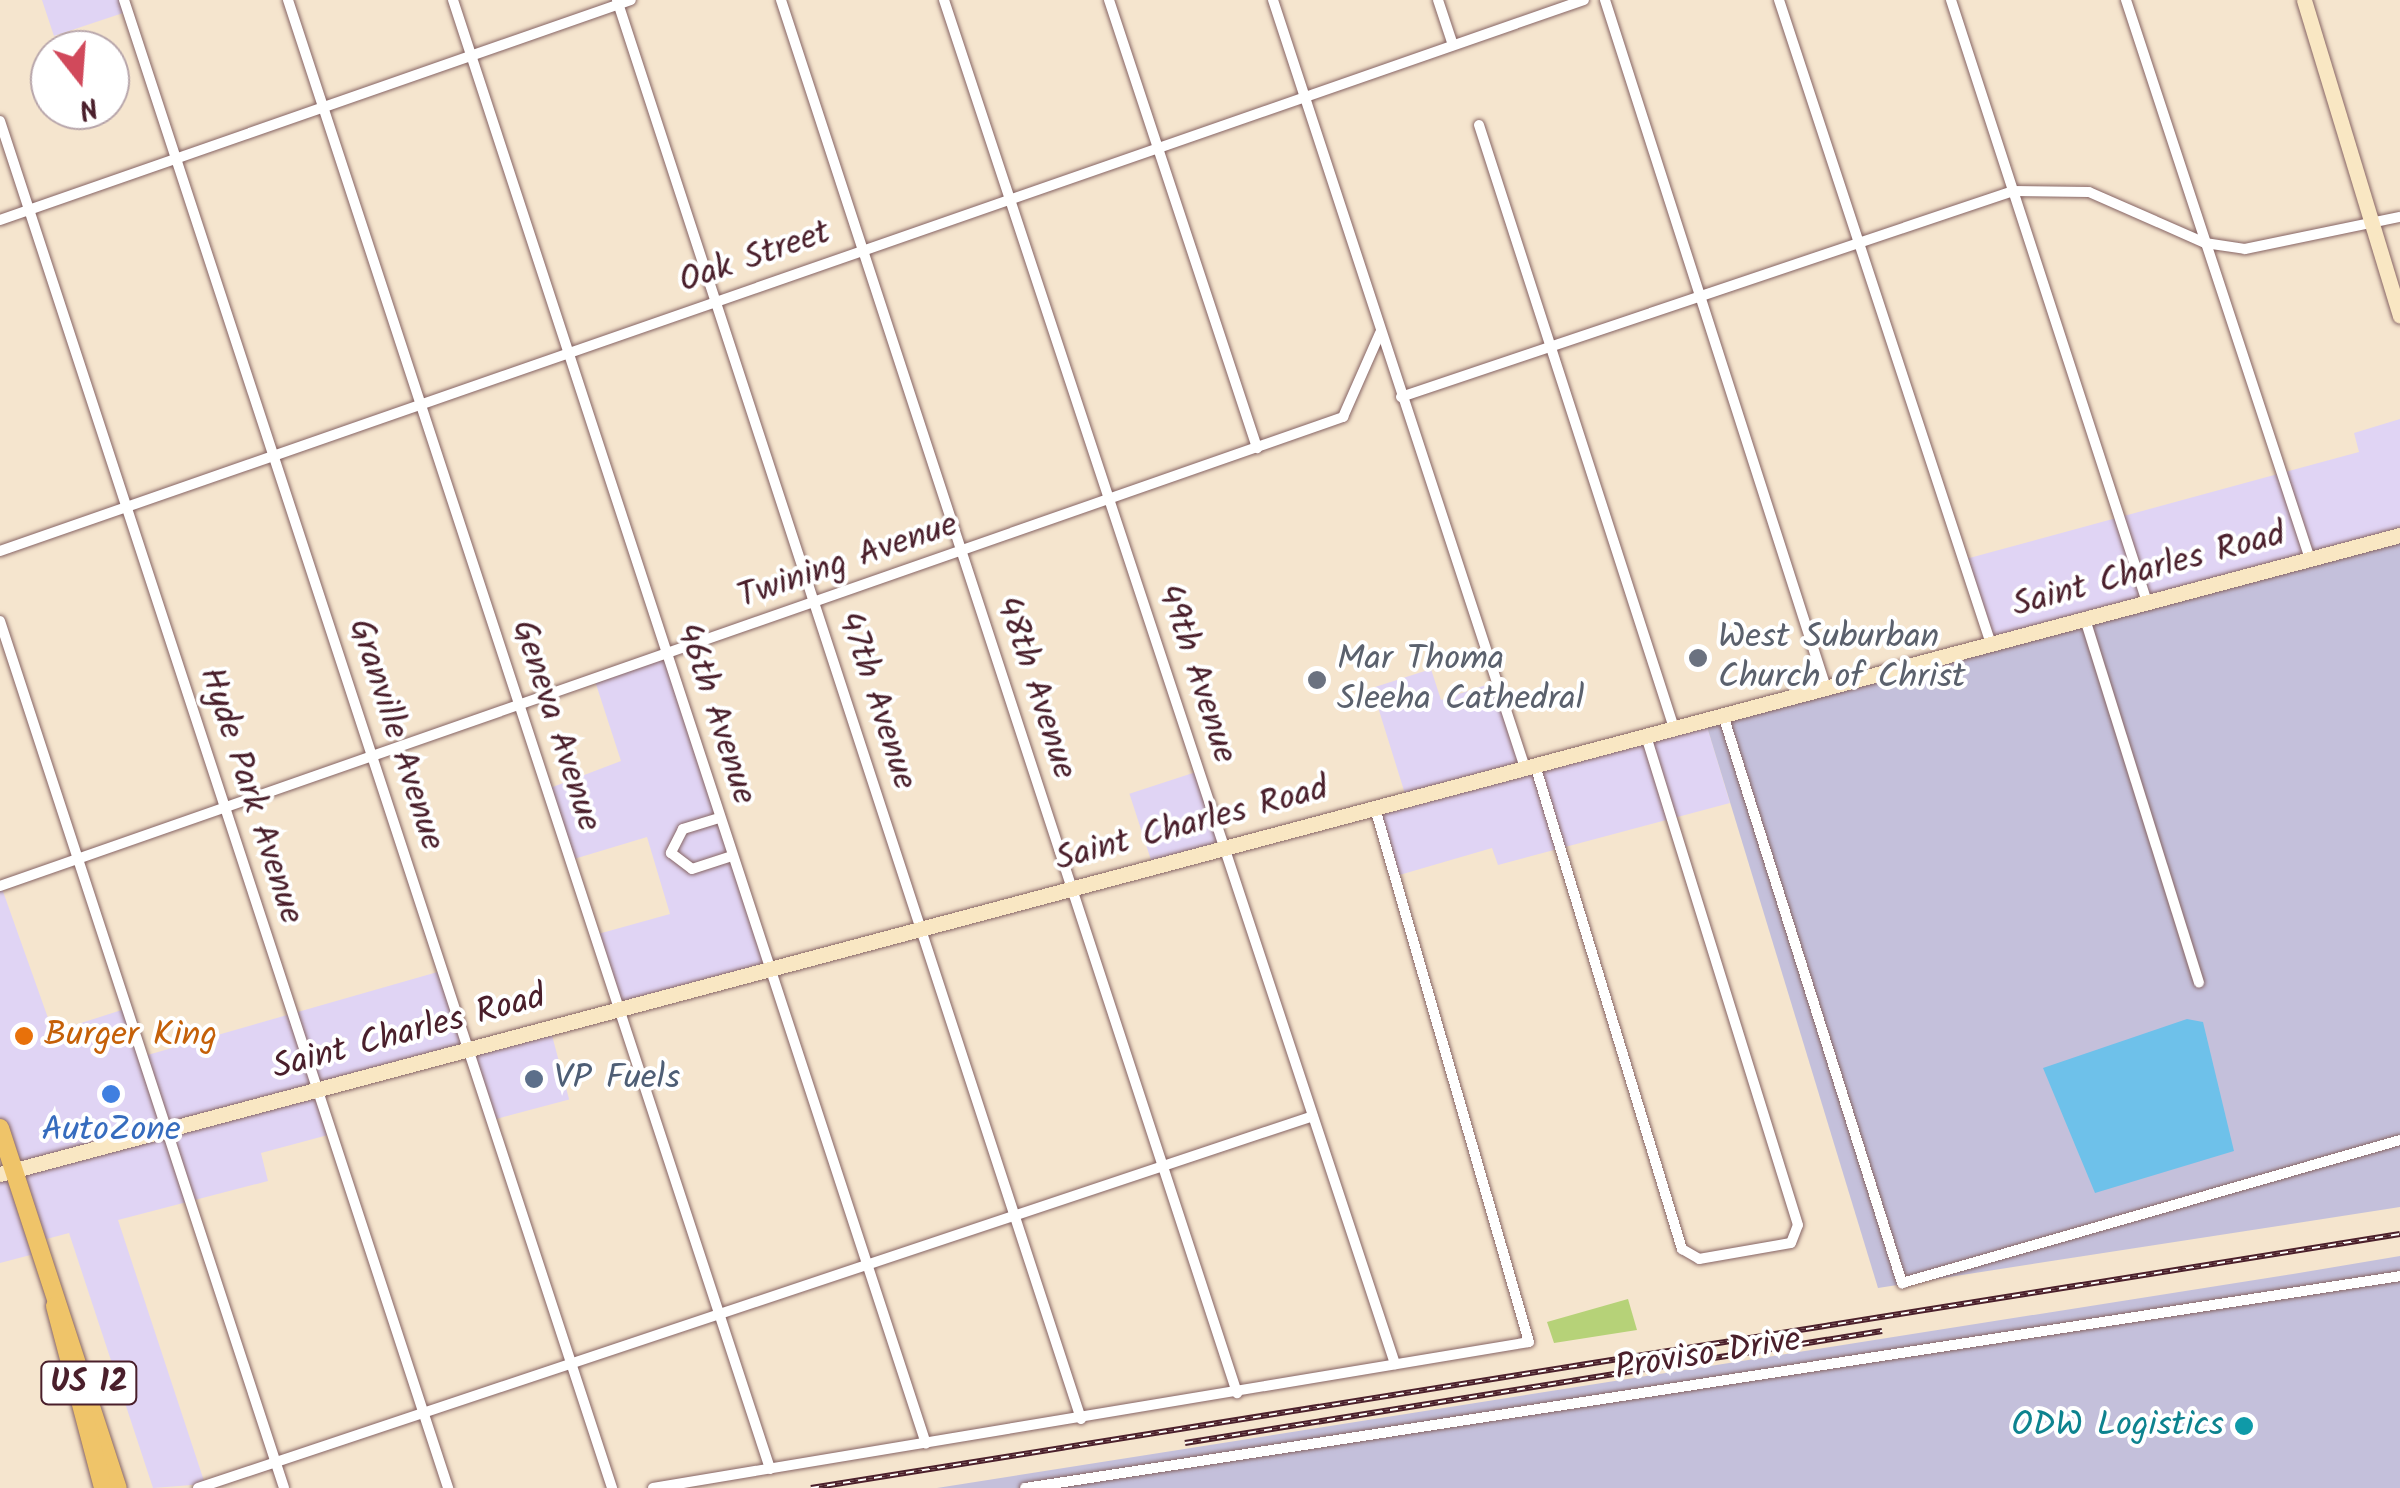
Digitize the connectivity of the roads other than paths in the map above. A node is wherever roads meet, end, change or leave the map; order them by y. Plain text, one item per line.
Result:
1 (124, 0) edge
2 (288, 0) edge
3 (453, 0) edge
4 (631, 0) edge
5 (781, 0) edge
6 (944, 0) edge
7 (1109, 0) edge
8 (1273, 0) edge
9 (1438, 0) edge
10 (1584, 0) edge
11 (1605, 0) edge
12 (1778, 0) edge
13 (1952, 0) edge
14 (2126, 0) edge
15 (2304, 0) edge
16 (618, 2) edge
17 (1453, 46) junction
18 (471, 54) junction
19 (1304, 97) junction
20 (322, 106) junction
21 (0, 121) edge
22 (1479, 125) dead end
23 (1156, 148) junction
24 (176, 158) junction
25 (2014, 191) junction
26 (1008, 199) junction
27 (29, 210) junction
28 (2400, 217) edge
29 (0, 220) edge
30 (2373, 224) junction
31 (1858, 241) junction
32 (2205, 243) junction
33 (863, 250) junction
34 (1700, 294) junction
35 (713, 302) junction
36 (2400, 316) edge
37 (1380, 333) junction
38 (1550, 347) junction
39 (564, 353) junction
40 (1401, 397) junction
41 (421, 404) junction
42 (1256, 448) junction
43 (274, 456) junction
44 (1110, 500) junction
45 (126, 507) junction
46 (2400, 535) edge
47 (0, 551) edge
48 (962, 551) junction
49 (2310, 559) junction
50 (2147, 602) junction
51 (815, 603) junction
52 (2085, 619) junction
53 (0, 622) edge
54 (1991, 644) junction
55 (667, 654) junction
56 (1826, 688) junction
57 (519, 705) junction
58 (1724, 715) junction
59 (1674, 728) junction
60 (1646, 736) junction
61 (373, 757) junction
62 (1530, 766) junction
63 (225, 808) junction
64 (1375, 808) junction
65 (719, 818) junction
66 (1224, 848) junction
67 (732, 856) junction
68 (78, 860) junction
69 (0, 886) edge
70 (1071, 888) junction
71 (921, 928) junction
72 (770, 968) junction
73 (2199, 982) dead end
74 (619, 1009) junction
75 (468, 1049) junction
76 (318, 1089) junction
77 (1313, 1116) junction
78 (0, 1128) edge
79 (166, 1129) junction
80 (2400, 1140) edge
81 (1163, 1164) junction
82 (7, 1173) edge
83 (1015, 1214) junction
84 (867, 1263) junction
85 (2400, 1276) edge
86 (50, 1280) junction
87 (718, 1314) junction
88 (570, 1363) junction
89 (1396, 1364) junction
90 (1237, 1392) junction
91 (423, 1413) junction
92 (1082, 1419) junction
93 (926, 1444) junction
94 (276, 1462) junction
95 (770, 1468) junction
96 (103, 1488) edge
97 (118, 1488) edge
98 (198, 1488) edge
99 (284, 1488) edge
100 (448, 1488) edge
101 (612, 1488) edge
102 (654, 1488) edge
103 (1025, 1488) edge

1 - 24 street, Granville Avenue
2 - 20 street, Geneva Avenue
3 - 18 street, 46th Avenue
4 - 16 street
5 - 33 street, 48th Avenue
6 - 26 street, 49th Avenue
7 - 23 street
8 - 19 street
9 - 17 street
10 - 17 street, Oak Street
11 - 34 street
12 - 31 street
13 - 25 street
14 - 32 street
15 - 30 main road
16 - 18 street
16 - 35 street, 47th Avenue
17 - 19 street, Oak Street
18 - 20 street
18 - 39 street, 46th Avenue
19 - 23 street, Oak Street
19 - 37 street
20 - 24 street
20 - 41 street, Geneva Avenue
21 - 27 street, Hyde Park Avenue
22 - 38 street
23 - 26 street, Oak Street
23 - 42 street
24 - 27 street
24 - 43 street, Granville Avenue
25 - 31 street
25 - 32 street
25 - 50 street
26 - 33 street, Oak Street
26 - 44 street, 49th Avenue
27 - 29 street
27 - 45 street, Hyde Park Avenue
28 - 30 street
30 - 32 street
30 - 36 main road
31 - 34 street
31 - 54 street
32 - 49 street
33 - 35 street, Oak Street
33 - 48 street, 48th Avenue
34 - 38 street
34 - 56 street
35 - 39 street, Oak Street
35 - 51 street, 47th Avenue
37 - 40 street
37 - 42 street, Twining Avenue
38 - 40 street
38 - 59 street
39 - 41 street, Oak Street
39 - 55 street, 46th Avenue
40 - 62 street
41 - 43 street, Oak Street
41 - 57 street, Geneva Avenue
42 - 44 street, Twining Avenue
43 - 45 street, Oak Street
43 - 61 street, Granville Avenue
44 - 48 street, Twining Avenue
44 - 66 street, 49th Avenue
45 - 47 street, Oak Street
45 - 63 street, Hyde Park Avenue
46 - 49 main road, Saint Charles Road
48 - 51 street, Twining Avenue
48 - 70 street, 48th Avenue
49 - 50 main road, Saint Charles Road
50 - 52 main road, Saint Charles Road
51 - 55 street, Twining Avenue
51 - 71 street, 47th Avenue
52 - 54 main road, Saint Charles Road
52 - 73 street
53 - 68 street
54 - 56 main road, Saint Charles Road
55 - 57 street, Twining Avenue
55 - 65 street, 46th Avenue
56 - 58 main road, Saint Charles Road
57 - 61 street, Twining Avenue
57 - 74 street, Geneva Avenue
58 - 59 main road, Saint Charles Road
58 - 80 street
59 - 60 main road, Saint Charles Road
60 - 62 main road, Saint Charles Road
60 - 62 street
61 - 63 street, Twining Avenue
61 - 75 street, Granville Avenue
62 - 64 main road, Saint Charles Road
63 - 68 street, Twining Avenue
63 - 76 street, Hyde Park Avenue
64 - 66 main road, Saint Charles Road
64 - 89 street
65 - 67 street, 46th Avenue
65 - 67 street
66 - 70 main road, Saint Charles Road
66 - 77 street, 49th Avenue
67 - 72 street, 46th Avenue
68 - 69 street, Twining Avenue
68 - 79 street
70 - 71 main road, Saint Charles Road
70 - 81 street, 48th Avenue
71 - 72 main road, Saint Charles Road
71 - 83 street, 47th Avenue
72 - 74 main road, Saint Charles Road
72 - 84 street, 46th Avenue
74 - 75 main road, Saint Charles Road
74 - 87 street, Geneva Avenue
75 - 76 main road, Saint Charles Road
75 - 88 street, Granville Avenue
76 - 79 main road, Saint Charles Road
76 - 91 street, Hyde Park Avenue
77 - 81 street
77 - 89 street, 49th Avenue
78 - 82 main road, US 12
79 - 82 main road, Saint Charles Road
79 - 94 street
81 - 83 street
81 - 90 street, 48th Avenue
82 - 86 main road, US 12
83 - 84 street
83 - 92 street, 47th Avenue
84 - 87 street
84 - 93 street, 46th Avenue
85 - 103 street, Proviso Drive
86 - 96 main road, US 12
86 - 97 main road, US 12
87 - 88 street
87 - 95 street, Geneva Avenue
88 - 91 street
88 - 101 street, Granville Avenue
89 - 90 street
90 - 92 street
91 - 94 street
91 - 100 street, Hyde Park Avenue
92 - 93 street
93 - 95 street
94 - 98 street
94 - 99 street
95 - 102 street

